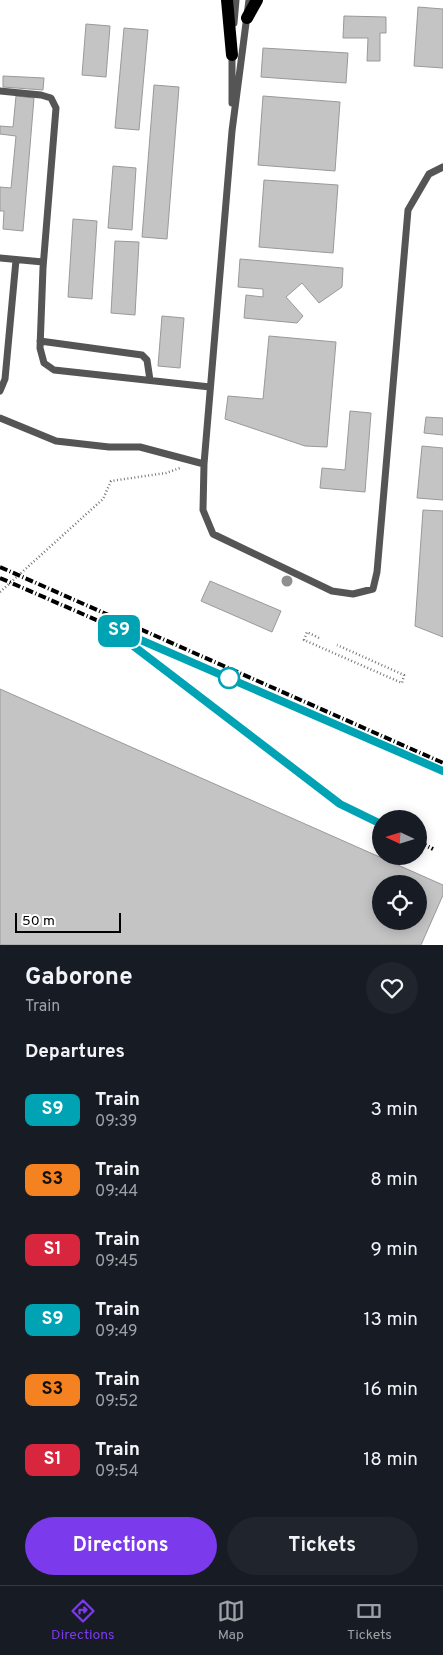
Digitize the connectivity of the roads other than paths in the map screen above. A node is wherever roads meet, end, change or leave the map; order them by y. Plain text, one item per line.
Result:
1 (227, 0) edge
2 (236, 0) edge
3 (249, 0) edge
4 (257, 0) edge
5 (246, 18) junction
6 (232, 55) junction
7 (0, 91) edge
8 (232, 131) junction
9 (443, 167) edge
10 (0, 258) edge
11 (16, 260) junction
12 (43, 262) junction
13 (40, 341) junction
14 (150, 380) junction
15 (210, 387) junction
16 (0, 391) edge
17 (0, 418) edge
18 (204, 464) junction

1 - 6 main road
2 - 6 lane
3 - 5 lane
4 - 5 main road
5 - 8 lane
6 - 8 lane
7 - 12 lane
8 - 15 lane
9 - 18 lane
10 - 11 lane
11 - 12 lane
11 - 16 lane
12 - 13 lane
13 - 14 lane
13 - 14 lane
14 - 15 lane
15 - 18 lane
17 - 18 lane

